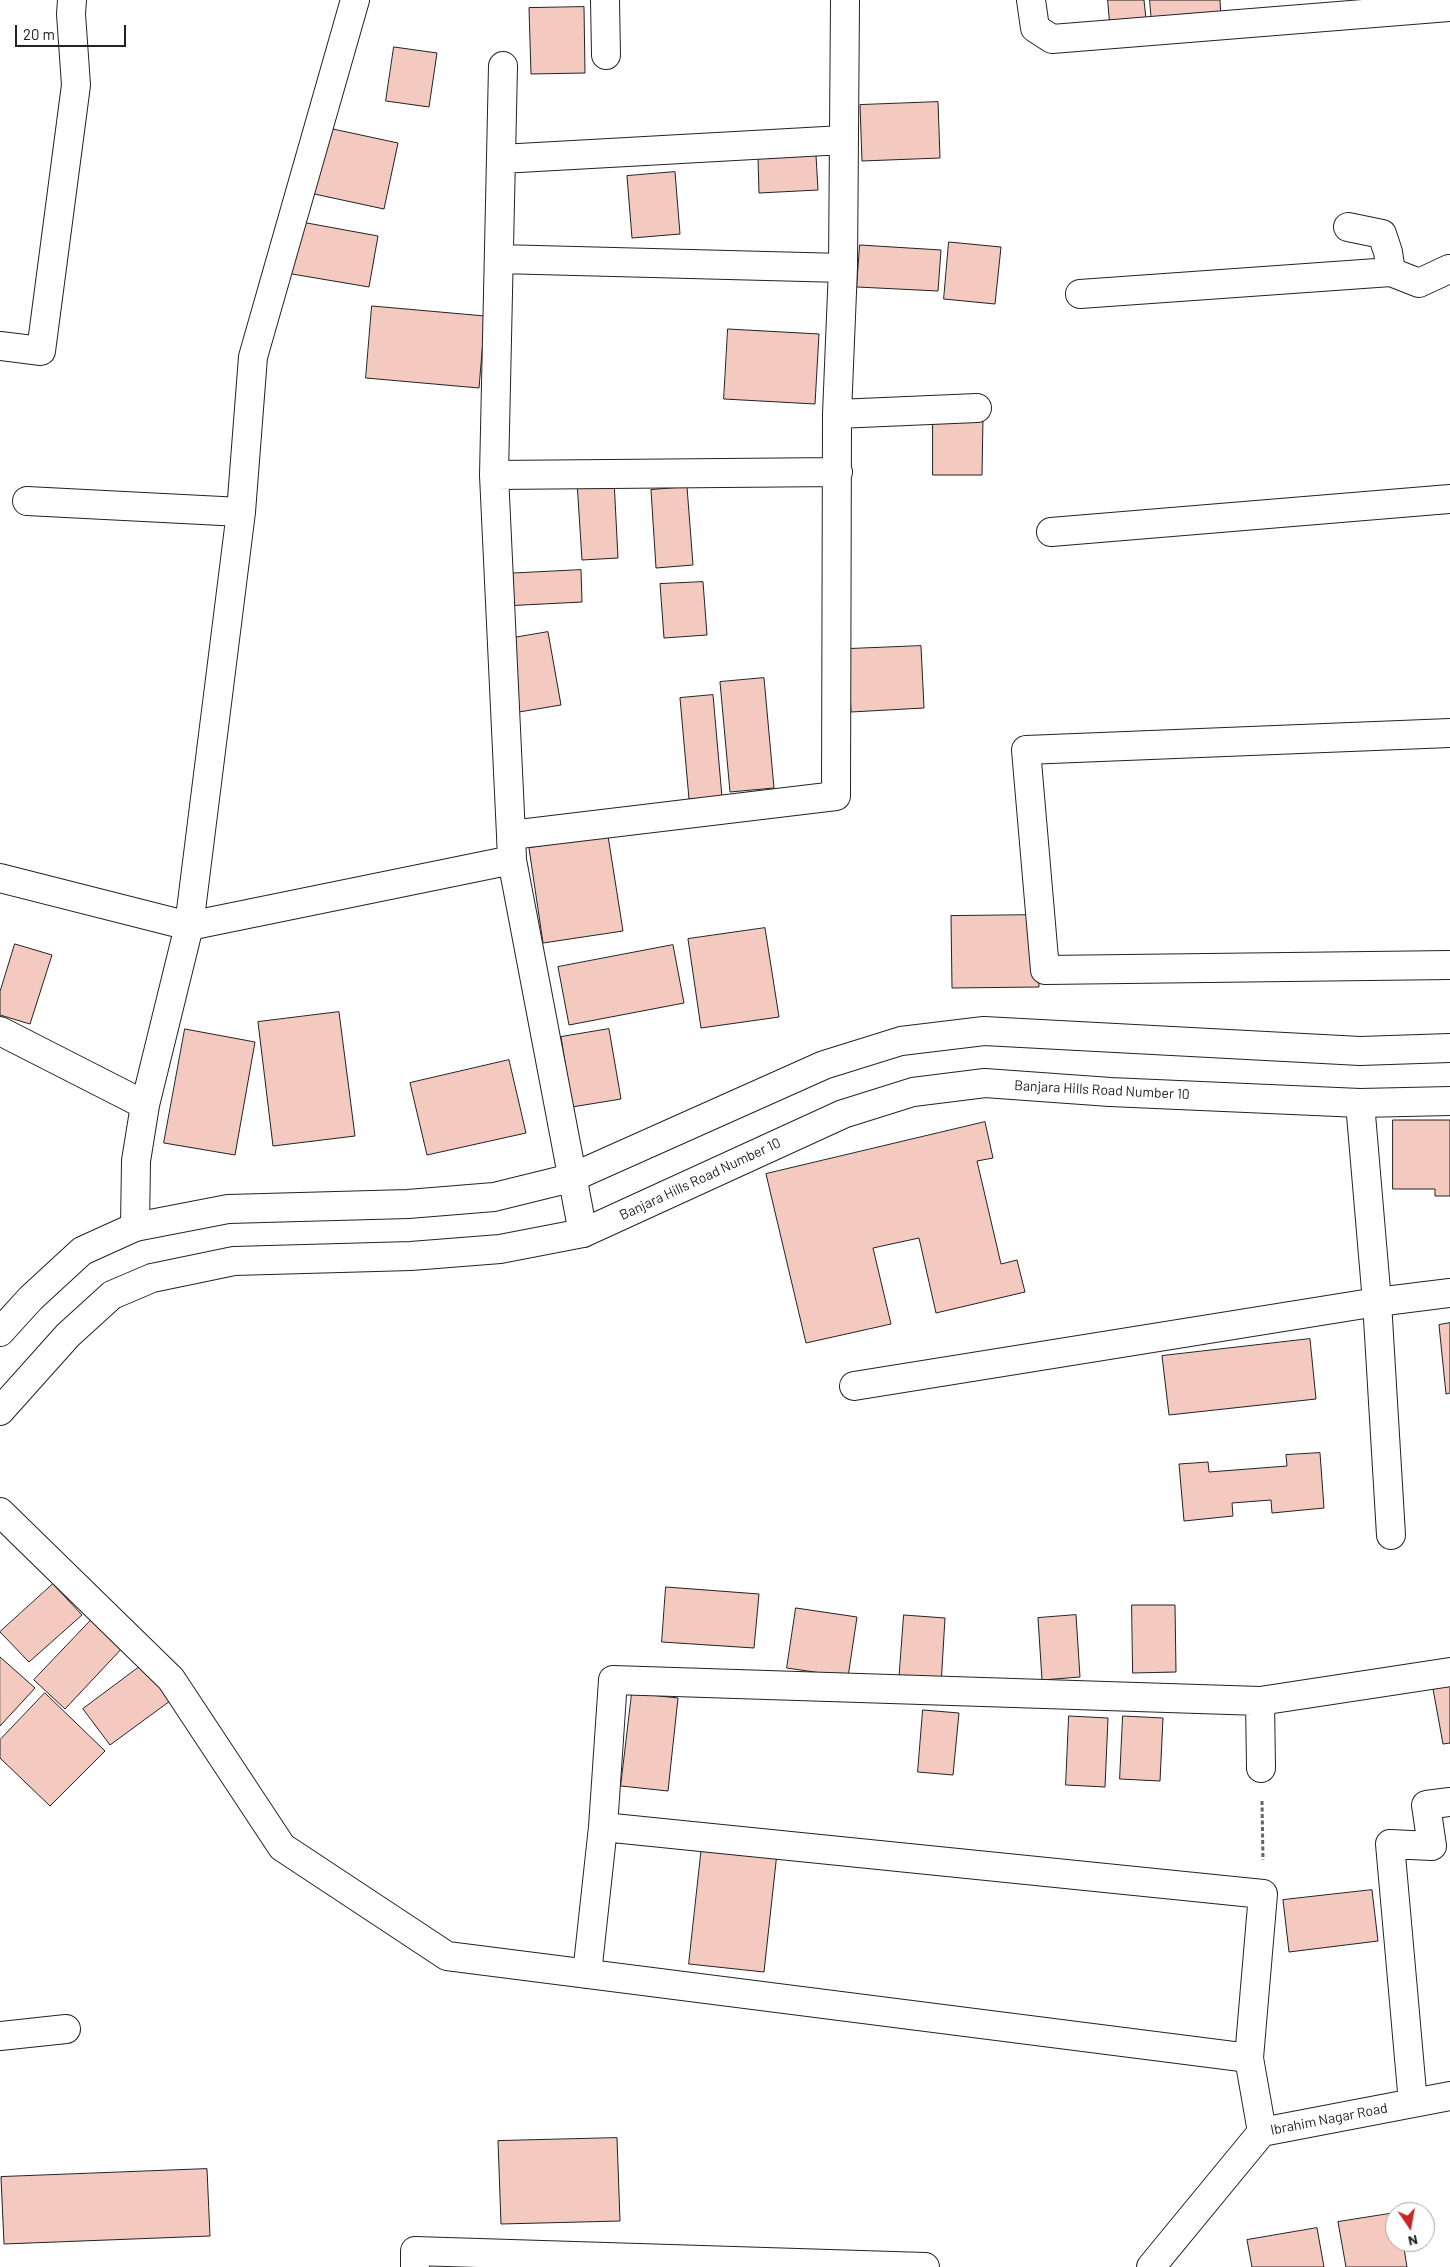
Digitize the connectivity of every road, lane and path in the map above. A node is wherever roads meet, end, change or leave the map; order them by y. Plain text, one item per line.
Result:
1 (72, 0) edge
2 (355, 0) edge
3 (605, 0) edge
4 (845, 0) edge
5 (1031, 0) edge
6 (1450, 7) edge
7 (606, 55) dead end
8 (503, 66) dead end
9 (843, 140) junction
10 (501, 159) junction
11 (1348, 227) dead end
12 (498, 259) junction
13 (843, 268) junction
14 (1450, 271) edge
15 (1391, 272) junction
16 (1080, 294) dead end
17 (0, 346) edge
18 (977, 408) dead end
19 (837, 414) junction
20 (838, 472) junction
21 (494, 475) junction
22 (1450, 499) edge
23 (27, 501) dead end
24 (241, 512) junction
25 (1052, 532) dead end
26 (1450, 733) edge
27 (512, 847) junction
28 (0, 878) edge
29 (190, 926) junction
30 (1450, 965) edge
31 (0, 1031) edge
32 (1450, 1048) edge
33 (1450, 1101) edge
34 (1360, 1103) junction
35 (145, 1105) junction
36 (571, 1178) junction
37 (135, 1227) junction
38 (583, 1233) junction
39 (1450, 1293) edge
40 (1377, 1302) junction
41 (0, 1332) edge
42 (854, 1386) dead end
43 (0, 1411) edge
44 (0, 1512) edge
45 (1391, 1535) dead end
46 (1450, 1672) edge
47 (1260, 1701) junction
48 (1261, 1768) joint
49 (1450, 1802) edge
50 (603, 1827) junction
51 (1264, 1894) junction
52 (588, 1974) junction
53 (66, 2029) dead end
54 (0, 2036) edge
55 (1249, 2058) junction
56 (1450, 2096) edge
57 (1413, 2103) junction
58 (1262, 2132) junction
59 (415, 2267) edge
60 (925, 2267) edge
61 (1151, 2267) edge

1 - 17 street
2 - 24 street
3 - 7 street
4 - 9 street
5 - 6 street
8 - 10 street
9 - 10 street
9 - 13 street
10 - 12 street
11 - 15 street
12 - 13 street
12 - 21 street
13 - 19 street
14 - 15 street
15 - 16 street
18 - 19 street
19 - 20 street
20 - 21 street
20 - 27 street
21 - 27 street
22 - 25 street
23 - 24 street
24 - 29 street
26 - 30 street
27 - 29 street
27 - 36 street
28 - 29 street
29 - 35 street
31 - 35 street
32 - 36 street
33 - 34 street, Banjara Hills Road Number 10
34 - 38 street, Banjara Hills Road Number 10
34 - 40 street
35 - 37 street
36 - 37 street
36 - 38 street
37 - 41 street
38 - 43 street, Banjara Hills Road Number 10
39 - 40 street
40 - 42 street
40 - 45 street
44 - 52 street
46 - 47 street
47 - 48 street
47 - 50 street
48 - 51 path
49 - 57 street
50 - 51 street
50 - 52 street
51 - 55 street
52 - 55 street
53 - 54 street
55 - 58 street
56 - 57 street, Ibrahim Nagar Road
57 - 58 street, Ibrahim Nagar Road
58 - 61 street, Ibrahim Nagar Road
59 - 60 street

